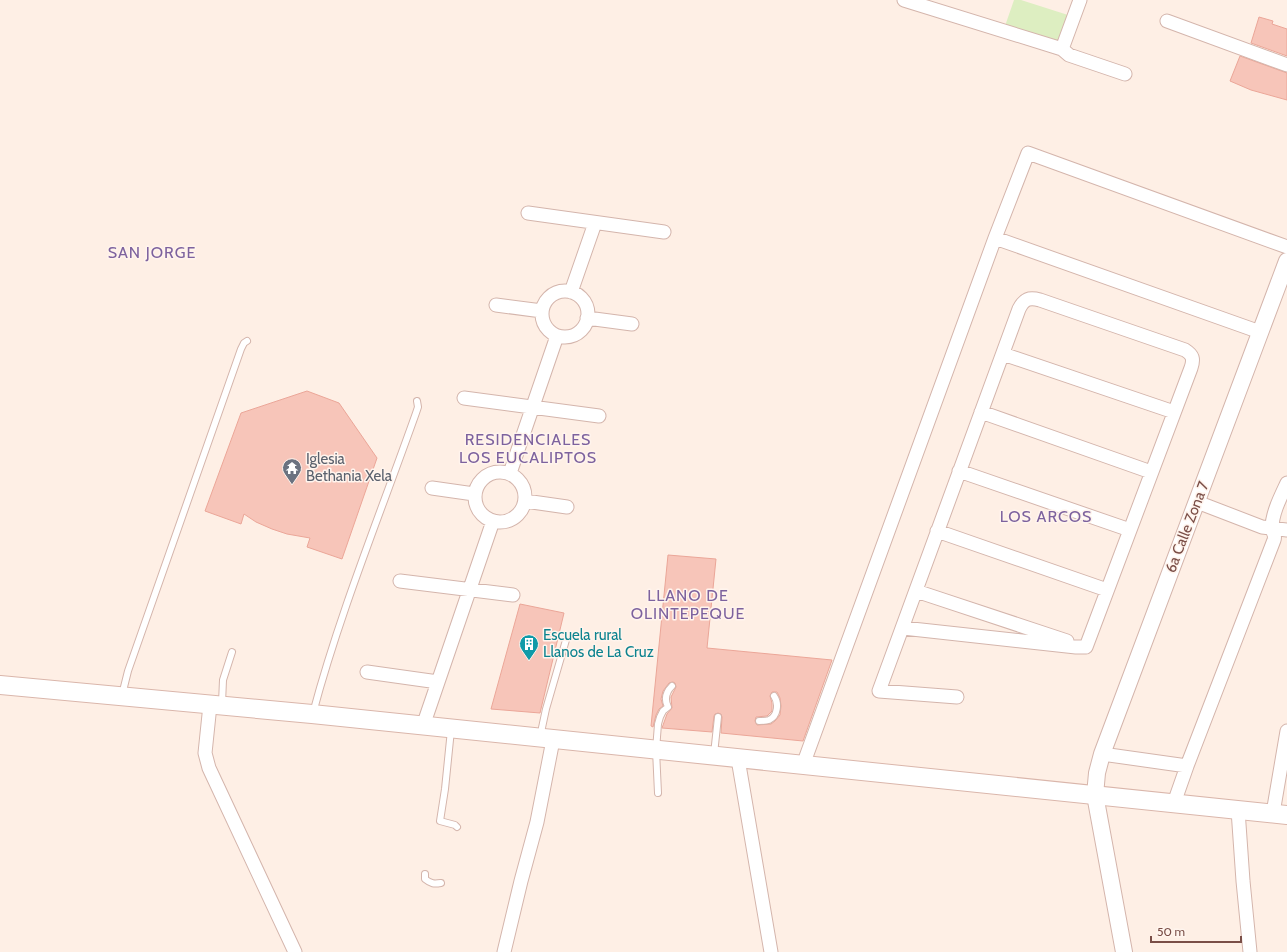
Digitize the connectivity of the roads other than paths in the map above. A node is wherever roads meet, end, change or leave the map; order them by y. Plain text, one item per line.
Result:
1 (904, 0) edge
2 (1080, 0) edge
3 (1167, 21) dead end
4 (1062, 49) junction
5 (1287, 64) edge
6 (1125, 74) dead end
7 (528, 213) dead end
8 (595, 223) junction
9 (664, 232) dead end
10 (995, 238) junction
11 (1287, 247) edge
12 (1287, 261) edge
13 (572, 292) junction
14 (496, 305) dead end
15 (542, 311) junction
16 (587, 318) junction
17 (632, 324) dead end
18 (1260, 332) junction
19 (557, 336) junction
20 (247, 341) dead end
21 (1003, 354) junction
22 (464, 398) dead end
23 (417, 401) dead end
24 (532, 407) junction
25 (980, 412) junction
26 (1174, 412) junction
27 (599, 416) dead end
28 (959, 472) junction
29 (1151, 472) junction
30 (510, 473) junction
31 (1287, 483) edge
32 (432, 488) dead end
33 (474, 494) junction
34 (525, 501) junction
35 (1197, 502) junction
36 (567, 507) dead end
37 (493, 521) junction
38 (1272, 528) junction
39 (1130, 530) junction
40 (1287, 530) edge
41 (937, 531) junction
42 (400, 581) dead end
43 (469, 590) junction
44 (1107, 590) junction
45 (916, 591) junction
46 (513, 595) dead end
47 (903, 628) junction
48 (566, 640) dead end
49 (1086, 647) junction
50 (232, 652) dead end
51 (367, 672) dead end
52 (438, 682) junction
53 (0, 685) edge
54 (672, 686) dead end
55 (121, 696) junction
56 (774, 696) dead end
57 (957, 697) dead end
58 (216, 706) junction
59 (312, 714) junction
60 (718, 717) dead end
61 (759, 721) dead end
62 (422, 726) junction
63 (452, 729) junction
64 (1287, 731) edge
65 (546, 739) junction
66 (656, 750) junction
67 (1102, 754) junction
68 (714, 756) junction
69 (738, 759) junction
70 (803, 765) junction
71 (1187, 766) junction
72 (658, 793) dead end
73 (1095, 795) junction
74 (1174, 803) junction
75 (1238, 810) junction
76 (1280, 814) edge
77 (457, 827) dead end
78 (425, 874) dead end
79 (441, 883) dead end
80 (295, 952) edge
81 (504, 952) edge
82 (772, 952) edge
83 (1124, 952) edge
84 (1250, 952) edge

1 - 4 street
2 - 4 street
3 - 5 street
4 - 6 street
7 - 8 street
8 - 9 street
8 - 13 street
10 - 11 street
10 - 18 street
10 - 70 street
12 - 18 street, 6a Calle Zona 7
13 - 15 street
13 - 16 street
14 - 15 street
15 - 19 street
16 - 17 street
16 - 19 street
18 - 35 street, 6a Calle Zona 7
19 - 24 street
20 - 55 lane
21 - 25 street
21 - 26 street
21 - 26 street
22 - 24 street
23 - 59 lane
24 - 27 street
24 - 30 street
25 - 28 street
25 - 29 street
26 - 29 street
28 - 39 street
28 - 41 street
29 - 39 street
30 - 33 street
30 - 34 street
31 - 38 street
32 - 33 street
33 - 37 street
34 - 36 street
34 - 37 street
35 - 38 street
35 - 67 street, 6a Calle Zona 7
37 - 43 street
38 - 40 street
38 - 71 street
39 - 44 street
41 - 44 street
41 - 45 street
42 - 43 street
43 - 46 street
43 - 52 street
44 - 49 street
45 - 47 street
45 - 49 street
47 - 49 street
47 - 57 street
48 - 65 lane
50 - 58 lane
51 - 52 street
52 - 62 street
53 - 55 main road
54 - 66 lane
55 - 58 main road
56 - 61 lane
58 - 59 main road
58 - 80 street
59 - 62 main road
60 - 68 lane
62 - 63 main road
63 - 65 main road
63 - 77 lane
64 - 76 street
65 - 66 main road
65 - 81 street
66 - 68 main road
66 - 72 lane
67 - 71 street
67 - 73 street, 6a Calle Zona 7
68 - 69 main road
69 - 70 main road
69 - 82 street
70 - 73 main road
71 - 74 street
73 - 74 main road
73 - 83 street, 6a Calle Zona 7
74 - 75 main road
75 - 76 main road
75 - 84 street
78 - 79 lane

